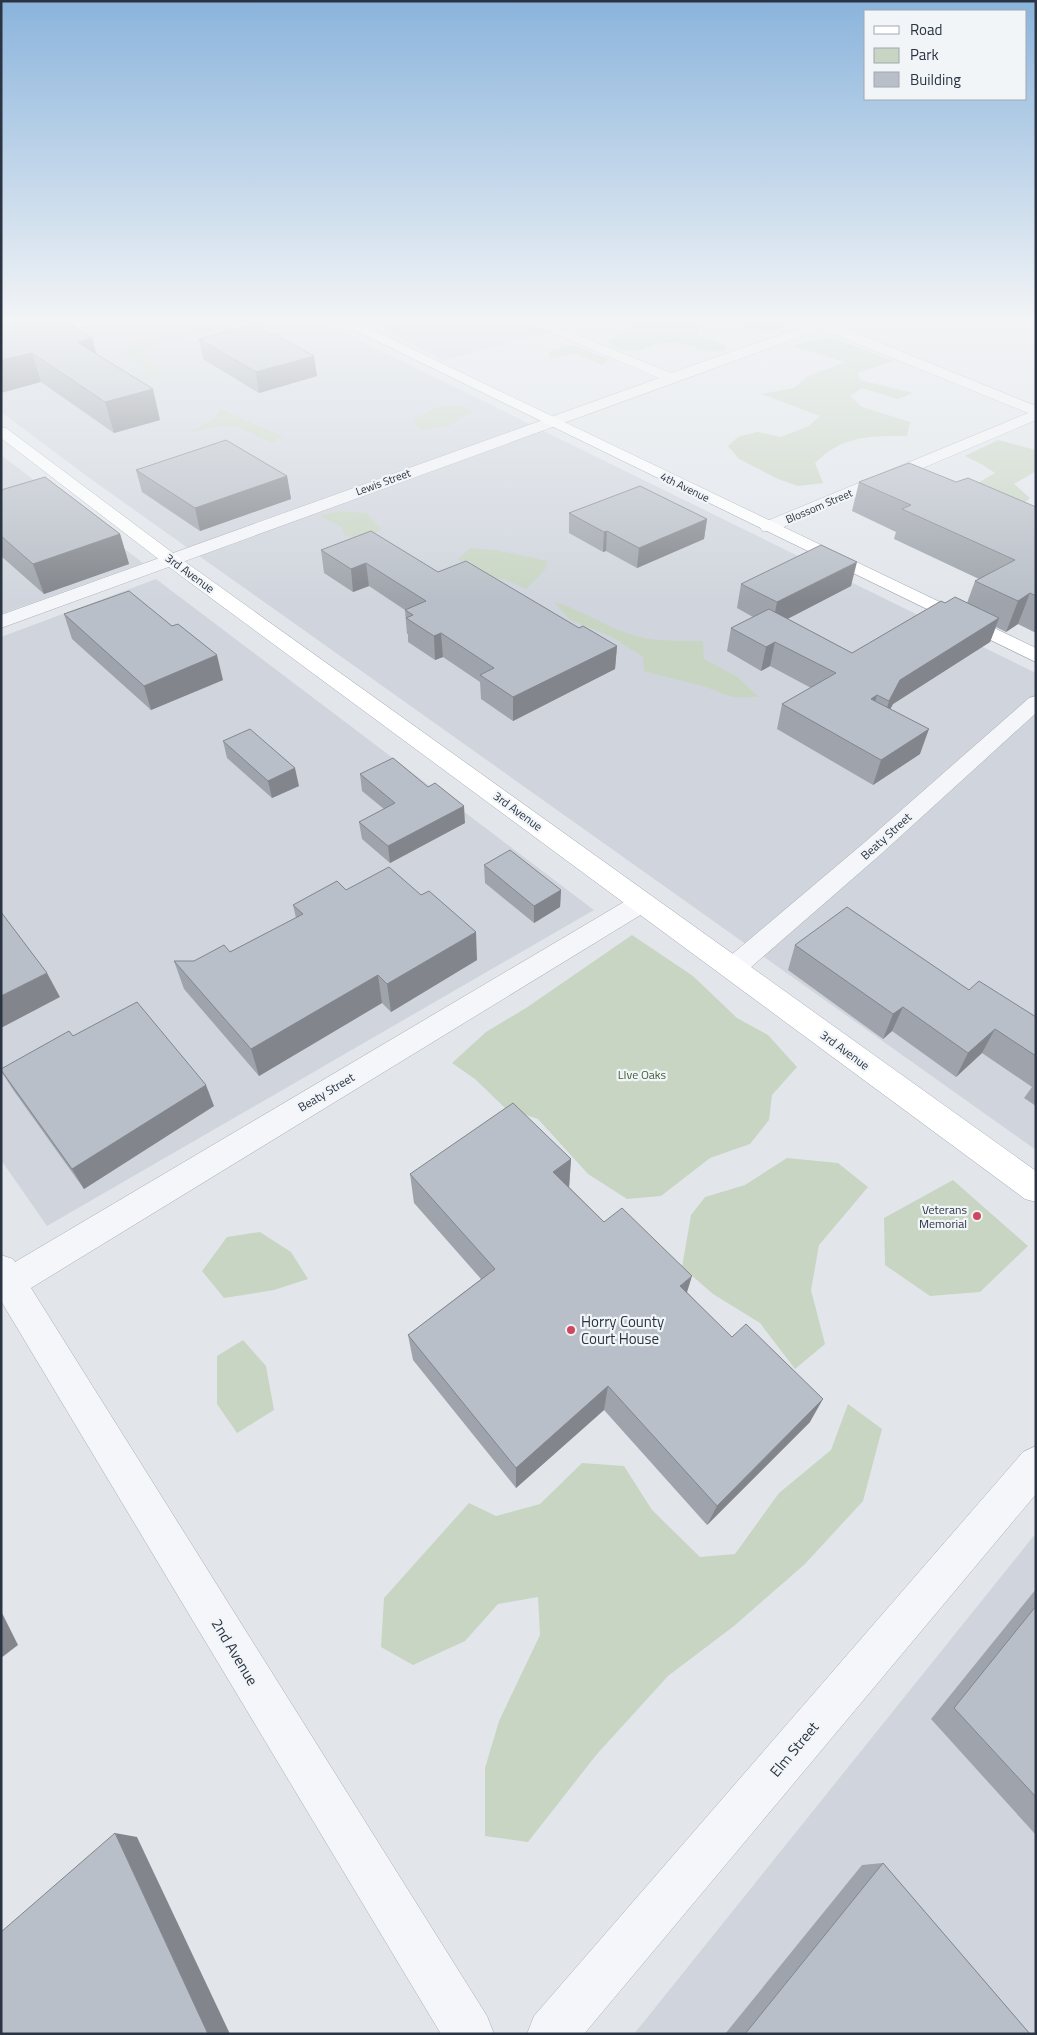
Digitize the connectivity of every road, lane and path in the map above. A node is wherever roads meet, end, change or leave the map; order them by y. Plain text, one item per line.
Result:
1 (531, 412) edge
2 (575, 412) edge
3 (1036, 416) edge
4 (550, 421) junction
5 (1, 431) edge
6 (768, 527) junction
7 (171, 560) junction
8 (1, 622) edge
9 (1036, 656) edge
10 (1036, 702) edge
11 (643, 902) junction
12 (733, 968) junction
13 (1036, 1189) edge
14 (5, 1276) edge
15 (1036, 1465) edge
16 (469, 2034) edge
17 (552, 2034) edge

1 - 4 main road, 4th Avenue
2 - 4 street, Lewis Street
3 - 6 street, Blossom Street
4 - 6 main road, 4th Avenue
4 - 7 street, Lewis Street
5 - 7 main road, 3rd Avenue
6 - 9 main road, 4th Avenue
7 - 8 street, Lewis Street
7 - 11 main road, 3rd Avenue
10 - 12 street, Beaty Street
11 - 12 main road, 3rd Avenue
11 - 14 street, Beaty Street
12 - 13 main road, 3rd Avenue
14 - 16 street, 2nd Avenue
15 - 17 street, Elm Street

